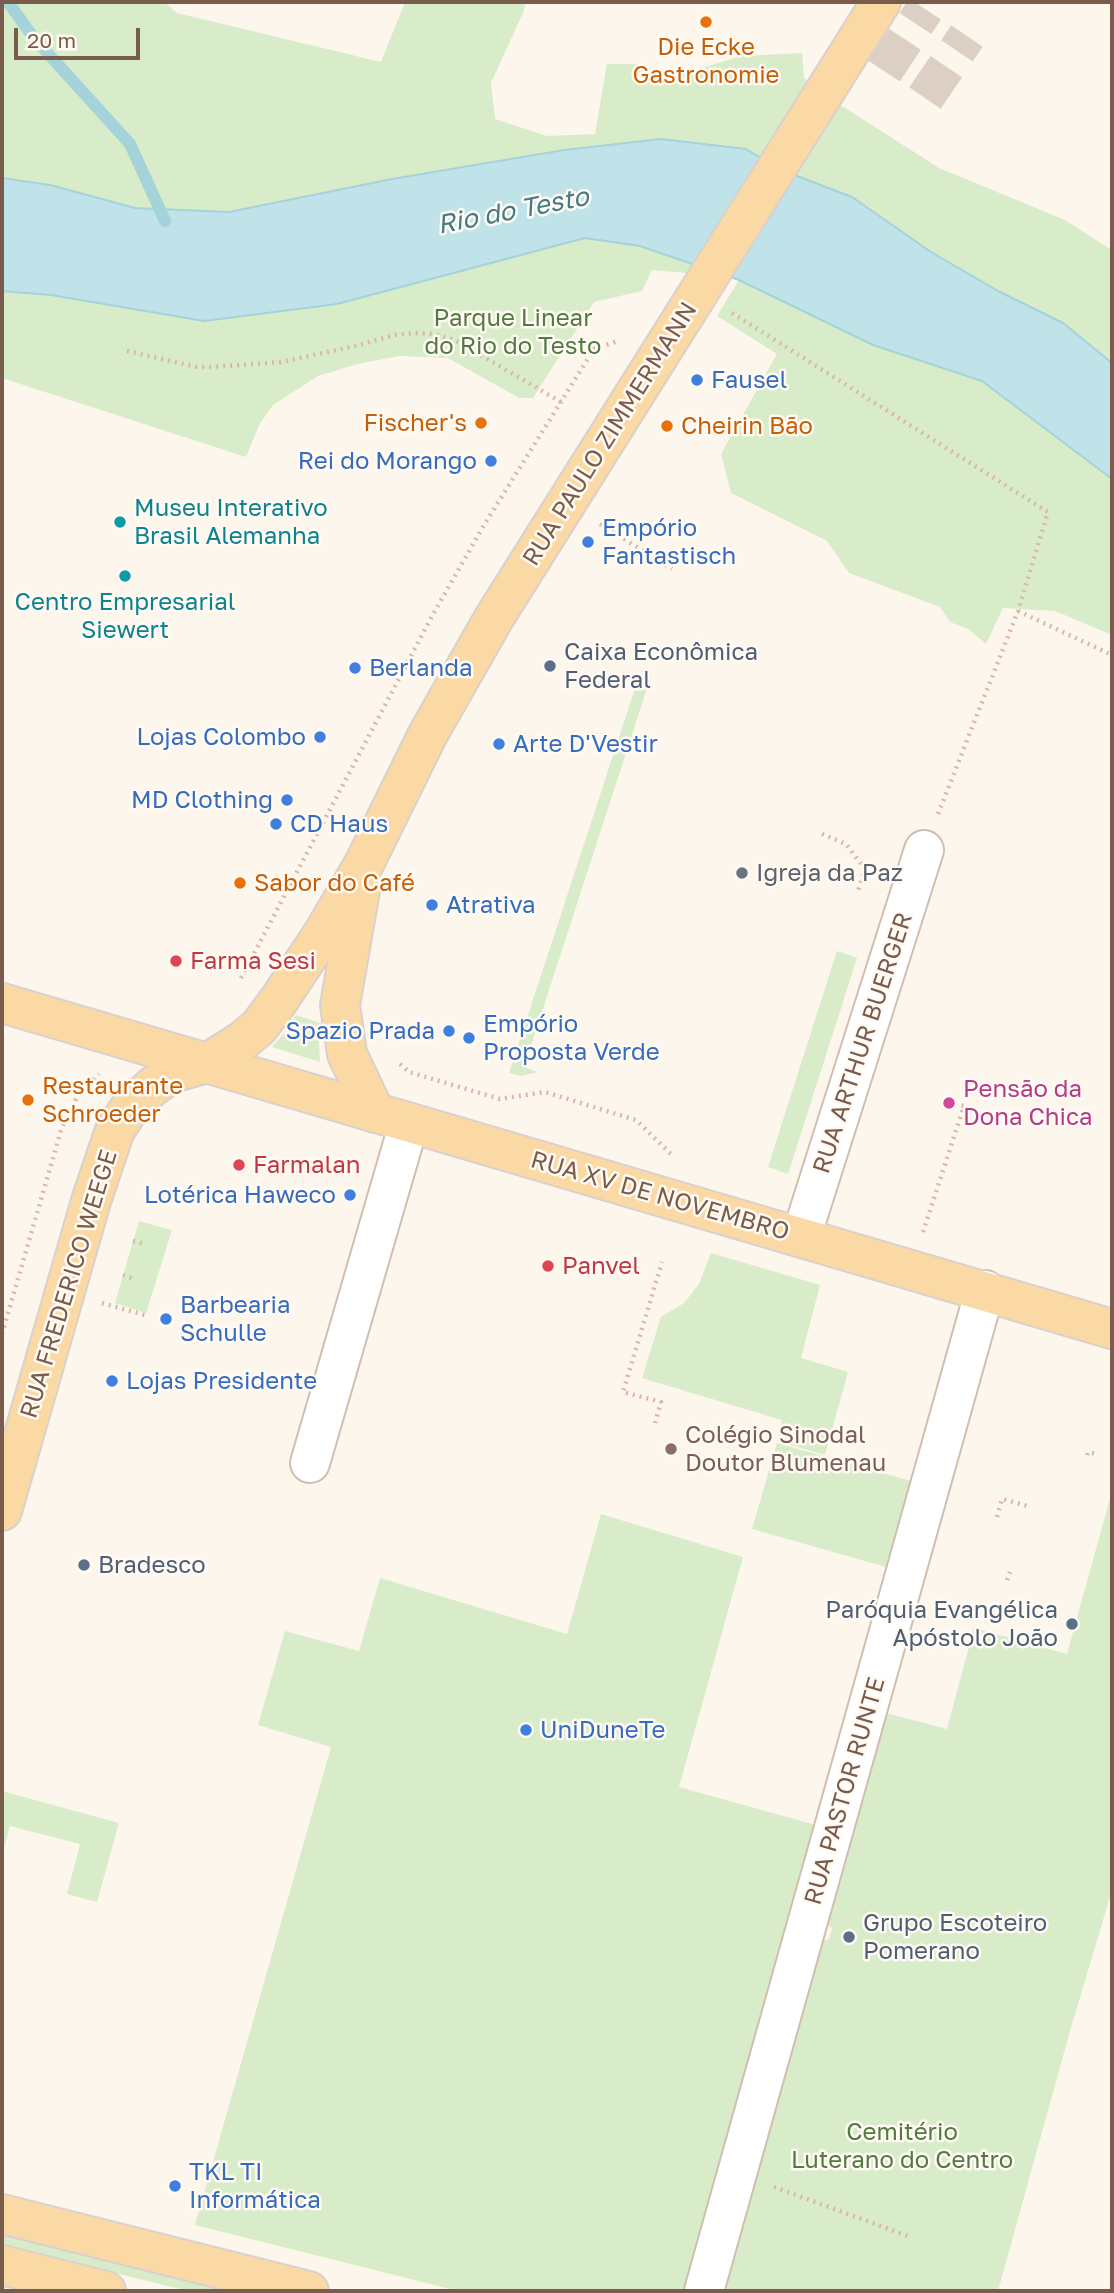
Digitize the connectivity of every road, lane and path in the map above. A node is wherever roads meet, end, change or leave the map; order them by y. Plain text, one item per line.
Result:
1 (876, 5) edge
2 (699, 293) junction
3 (127, 351) dead end
4 (561, 402) dead end
5 (566, 503) junction
6 (671, 569) dead end
7 (1018, 611) junction
8 (1112, 655) edge
9 (822, 834) dead end
10 (924, 850) joint
11 (364, 864) junction
12 (857, 894) dead end
13 (2, 1003) edge
14 (207, 1062) junction
15 (399, 1063) dead end
16 (958, 1105) dead end
17 (392, 1118) junction
18 (679, 1161) dead end
19 (802, 1237) junction
20 (921, 1239) dead end
21 (133, 1241) dead end
22 (145, 1244) dead end
23 (662, 1262) dead end
24 (123, 1275) dead end
25 (134, 1279) dead end
26 (985, 1290) junction
27 (1112, 1329) edge
28 (655, 1423) dead end
29 (1089, 1453) dead end
30 (1099, 1454) dead end
31 (310, 1464) dead end
32 (1028, 1506) dead end
33 (2, 1511) edge
34 (997, 1517) dead end
35 (1010, 1572) dead end
36 (1007, 1580) dead end
37 (737, 2174) junction
38 (2, 2214) edge
39 (908, 2236) dead end
40 (2, 2265) edge
41 (106, 2291) edge
42 (309, 2291) edge
43 (704, 2291) edge

1 - 2 main road, RUA PAULO ZIMMERMANN
2 - 5 main road, RUA PAULO ZIMMERMANN
2 - 7 path
3 - 4 path
5 - 6 path
5 - 11 main road, RUA PAULO ZIMMERMANN
7 - 8 path
7 - 10 path
9 - 12 path
10 - 19 street, RUA ARTHUR BUERGER
11 - 14 main road, RUA PAULO ZIMMERMANN
11 - 17 main road, RUA PAULO ZIMMERMANN
13 - 14 main road, RUA XV DE NOVEMBRO
14 - 17 main road, RUA XV DE NOVEMBRO
14 - 33 main road, RUA FREDERICO WEEGE
15 - 18 path
16 - 20 path
17 - 19 main road, RUA XV DE NOVEMBRO
17 - 31 street
19 - 26 main road, RUA XV DE NOVEMBRO
21 - 22 path
23 - 28 path
24 - 25 path
26 - 27 main road, RUA XV DE NOVEMBRO
26 - 37 street, RUA PASTOR RUNTE
29 - 30 path
32 - 34 path
35 - 36 path
37 - 39 path
37 - 43 street, RUA PASTOR RUNTE
38 - 42 main road
40 - 41 main road

